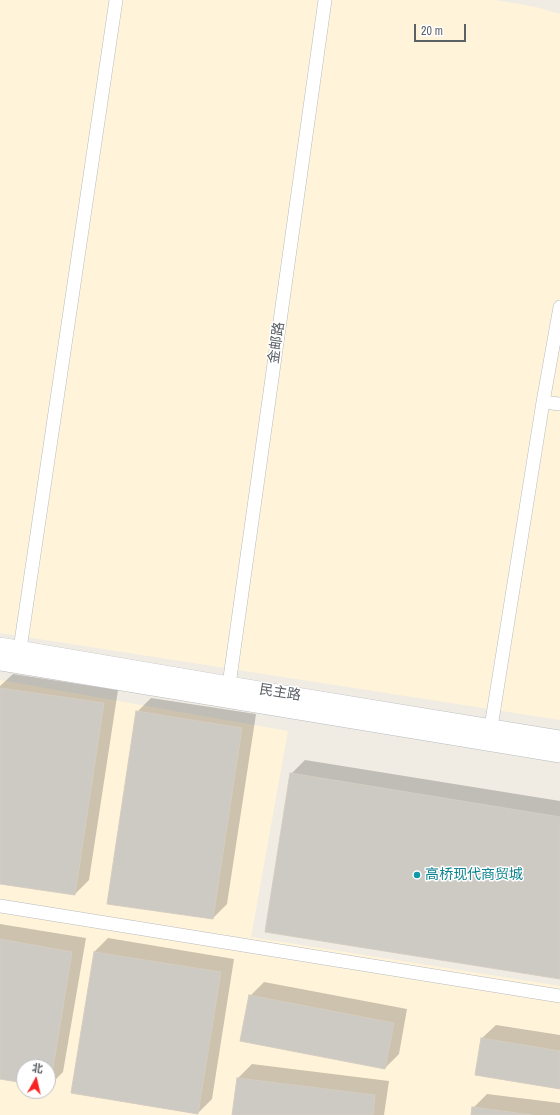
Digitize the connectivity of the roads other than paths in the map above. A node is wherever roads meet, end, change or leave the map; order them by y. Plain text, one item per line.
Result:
1 (116, 0) edge
2 (326, 0) edge
3 (560, 307) edge
4 (543, 402) junction
5 (560, 404) edge
6 (0, 646) edge
7 (20, 649) junction
8 (0, 662) edge
9 (229, 685) junction
10 (491, 727) junction
11 (560, 739) edge
12 (560, 754) edge
13 (0, 906) edge
14 (560, 996) edge

1 - 7 street
2 - 9 street, 金邮路
3 - 4 street
4 - 5 street
4 - 10 street
6 - 7 street, 民主路
7 - 9 street, 民主路
8 - 12 street, 民主路
9 - 10 street, 民主路
10 - 11 street, 民主路
13 - 14 street

